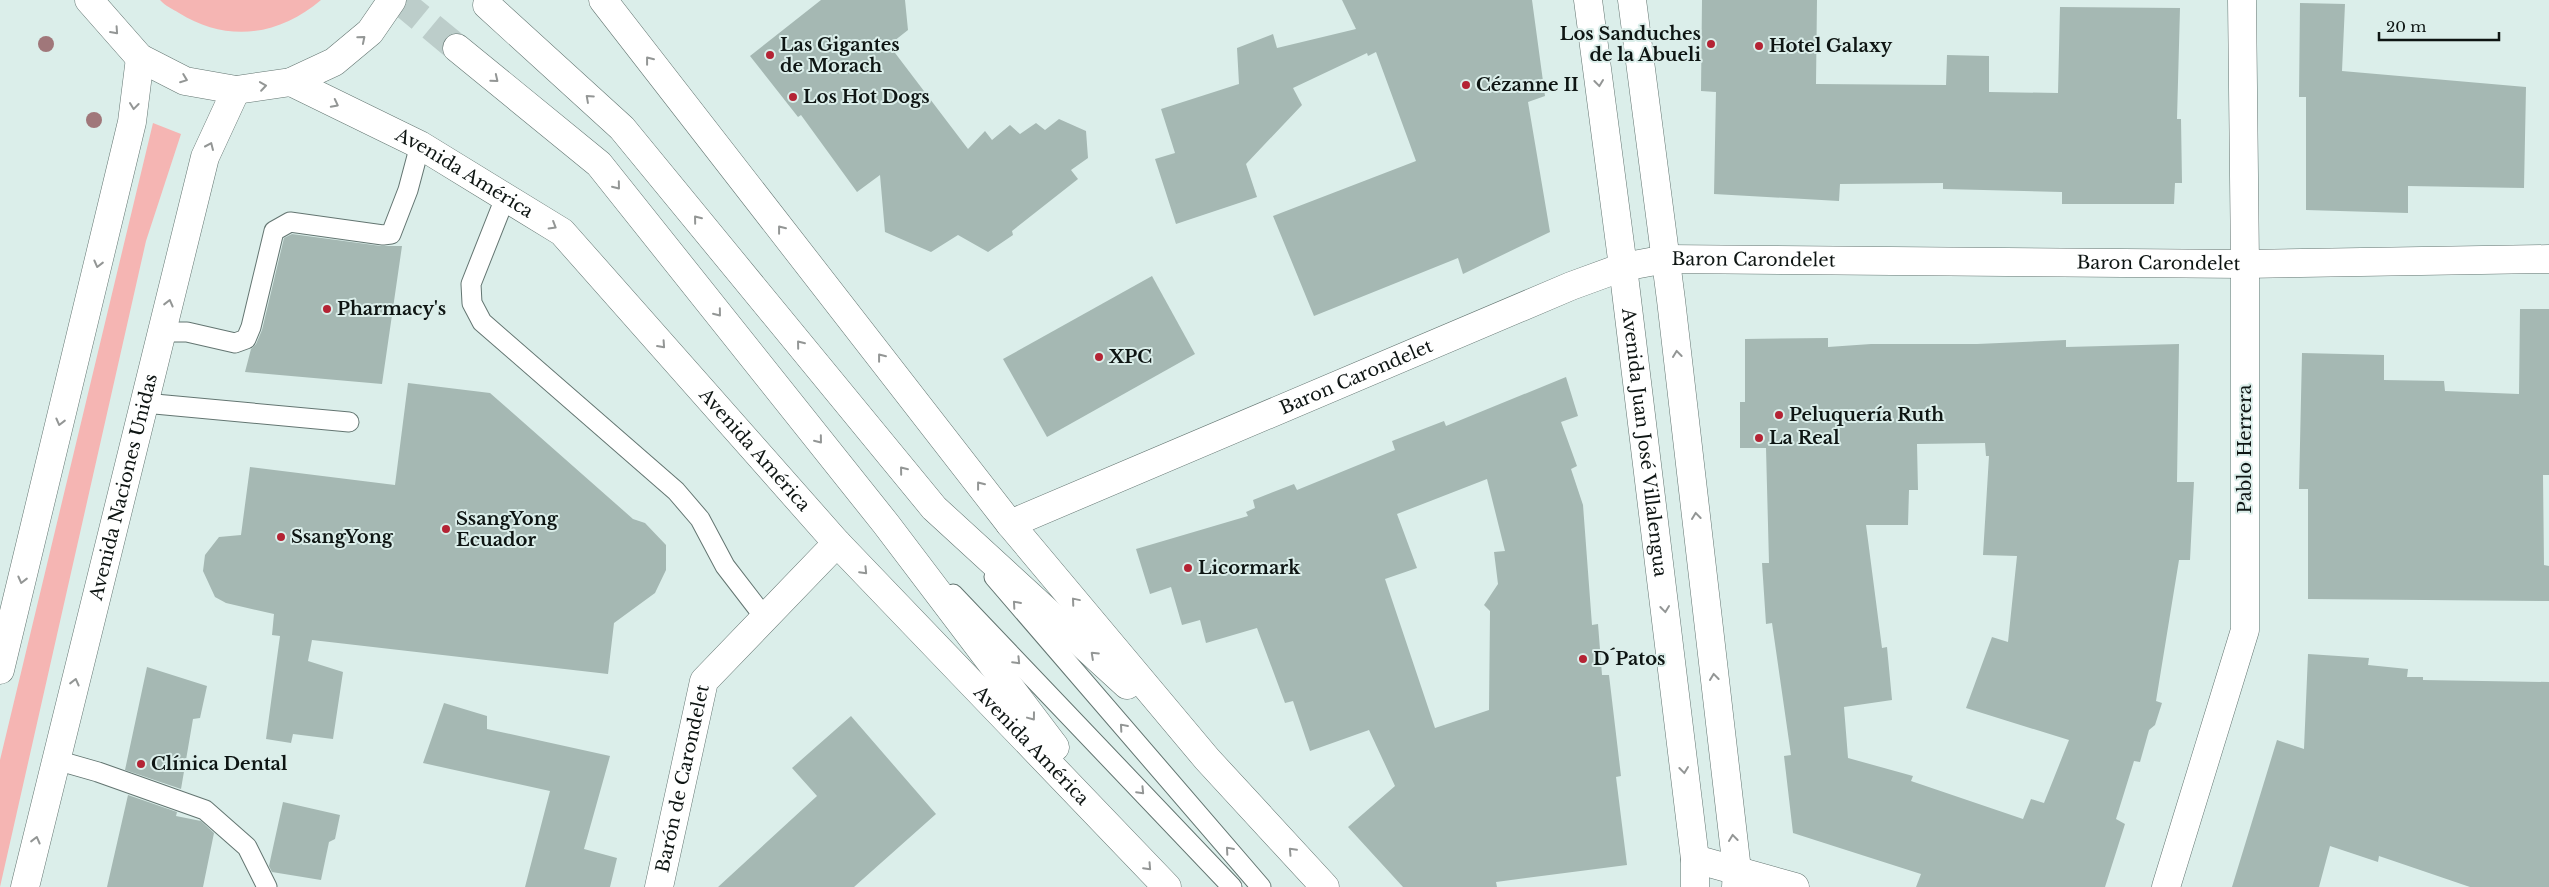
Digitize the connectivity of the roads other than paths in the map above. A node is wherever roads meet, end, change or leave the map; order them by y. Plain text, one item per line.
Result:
1 (392, 0) edge
2 (603, 0) edge
3 (1588, 0) edge
4 (1632, 0) edge
5 (2242, 0) edge
6 (84, 1) edge
7 (488, 5) dead end
8 (457, 48) tunnel mouth
9 (140, 58) junction
10 (291, 82) junction
11 (236, 90) junction
12 (420, 145) junction
13 (505, 198) junction
14 (1666, 259) junction
15 (2549, 259) edge
16 (2246, 264) junction
17 (1623, 267) junction
18 (162, 332) junction
19 (144, 403) junction
20 (349, 422) dead end
21 (934, 508) junction
22 (886, 524) junction
23 (1010, 524) junction
24 (837, 543) junction
25 (765, 618) junction
26 (0, 670) edge
27 (1207, 759) junction
28 (56, 760) junction
29 (1129, 846) junction
30 (1695, 859) junction
31 (1736, 879) edge
32 (25, 887) edge
33 (267, 887) edge
34 (659, 887) edge
35 (1167, 887) edge
36 (1232, 887) edge
37 (1261, 887) edge
38 (1325, 887) edge
39 (1695, 887) edge
40 (1795, 887) edge
41 (2166, 887) edge

10 -> 1 main road
23 -> 2 main road
3 -> 17 main road, Avenida Juan José Villalengua
4 - 14 main road
5 - 16 main road, Pablo Herrera
6 -> 9 main road
21 -> 7 main road
8 -> 22 main road
9 -> 11 main road
9 -> 26 main road
11 -> 10 main road
10 -> 12 main road, Avenida América
18 -> 11 main road, Avenida Naciones Unidas
12 - 13 main road, Avenida América
12 - 18 lane
13 -> 24 main road, Avenida América
13 - 25 lane
14 - 16 main road, Baron Carondelet
14 - 17 main road, Baron Carondelet
31 -> 14 main road
15 - 16 main road, Baron Carondelet
16 - 41 main road, Pablo Herrera
17 - 23 main road, Baron Carondelet
17 -> 30 main road, Avenida Juan José Villalengua
18 - 19 main road, Avenida Naciones Unidas
19 - 20 lane
28 -> 19 main road, Avenida Naciones Unidas
27 -> 21 main road
37 -> 21 lane
22 -> 29 main road
22 -> 36 lane
27 -> 23 main road
24 - 25 main road, Barón de Carondelet
24 -> 29 main road, Avenida América
25 - 34 main road, Barón de Carondelet
38 -> 27 main road
32 -> 28 main road, Avenida Naciones Unidas
28 - 33 lane
29 -> 35 main road, Avenida América
30 - 31 main road
30 - 39 main road, Avenida Juan José Villalengua
31 - 40 main road

